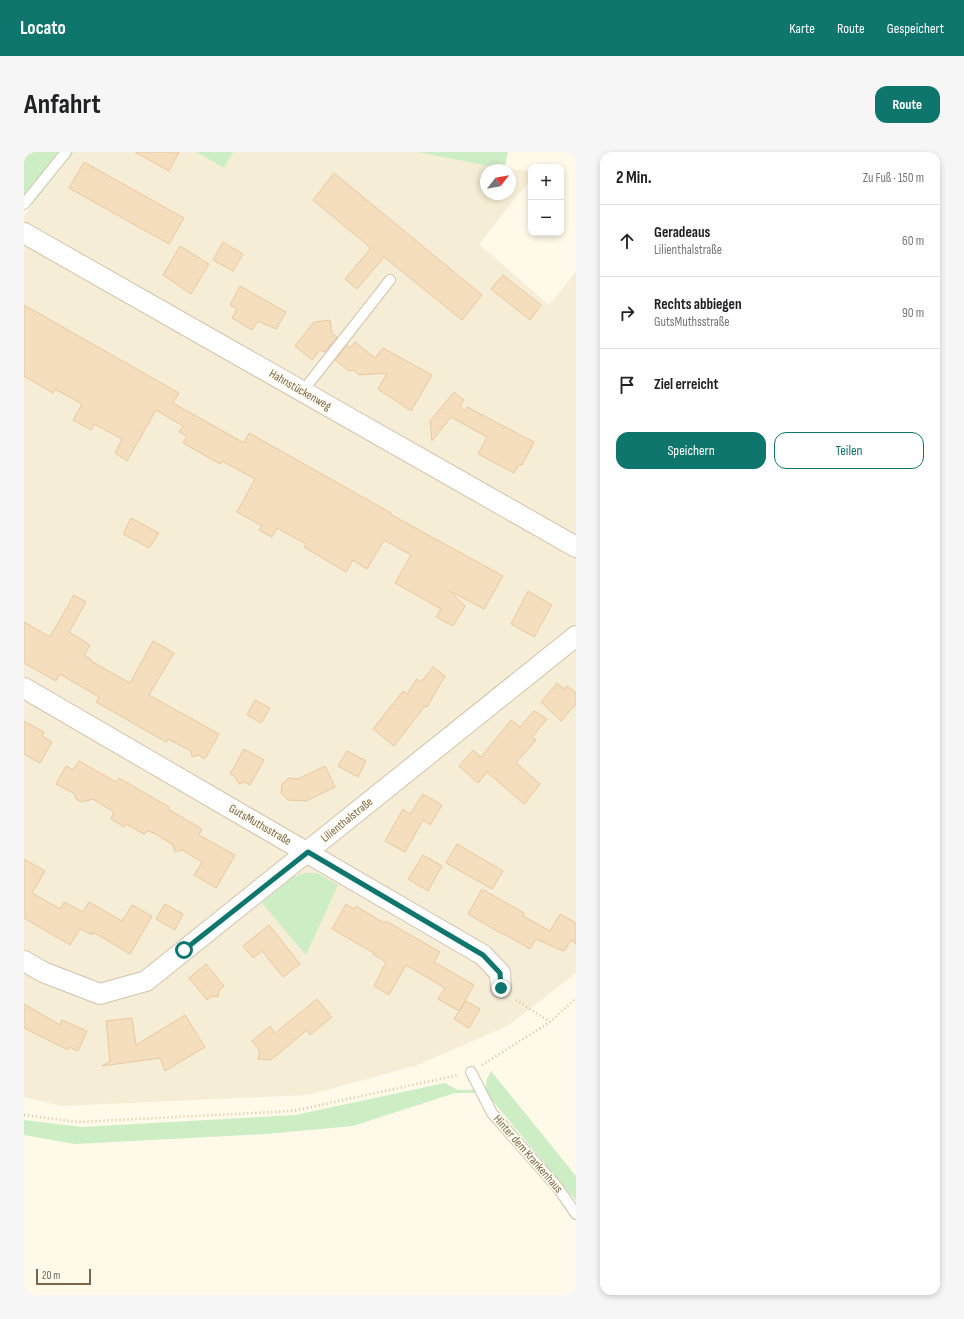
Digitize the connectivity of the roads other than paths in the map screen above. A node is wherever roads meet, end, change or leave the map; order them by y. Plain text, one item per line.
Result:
1 (66, 152) edge
2 (24, 204) edge
3 (24, 233) edge
4 (390, 280) dead end
5 (302, 392) junction
6 (576, 547) edge
7 (576, 636) edge
8 (24, 688) edge
9 (308, 852) junction
10 (24, 961) edge
11 (501, 988) dead end
12 (471, 1072) road end
13 (576, 1214) edge

1 - 2 lane
3 - 5 street, Hahnstückenweg
4 - 5 lane
5 - 6 street, Hahnstückenweg
7 - 9 street, Lilienthalstraße
8 - 9 street, GutsMuthsstraße
9 - 10 street, Lilienthalstraße
9 - 11 street, GutsMuthsstraße
12 - 13 lane, Hinter dem Krankenhaus

